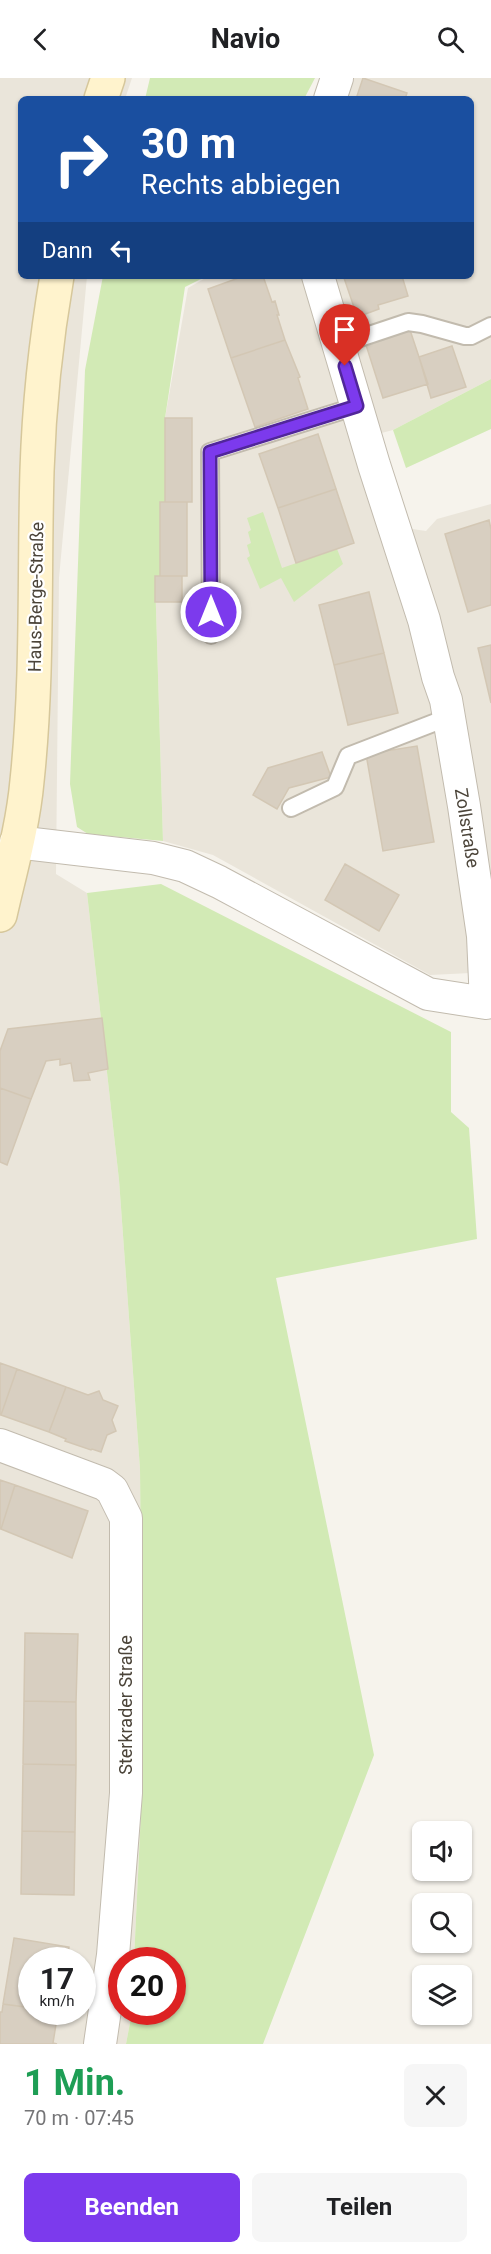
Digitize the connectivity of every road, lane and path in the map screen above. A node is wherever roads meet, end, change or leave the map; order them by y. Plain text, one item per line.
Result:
1 (108, 78) edge
2 (337, 78) edge
3 (102, 96) edge
4 (331, 96) edge
5 (57, 279) edge
6 (319, 279) edge
7 (491, 326) edge
8 (339, 345) junction
9 (357, 406) junction
10 (211, 635) dead end
11 (449, 717) junction
12 (291, 808) dead end
13 (16, 842) junction
14 (0, 915) edge
15 (0, 1445) edge
16 (100, 2044) edge

1 - 3 main road
2 - 4 street
5 - 13 main road, Haus-Berge-Straße
6 - 8 street, Zollstraße
7 - 8 lane
8 - 9 street, Zollstraße
9 - 10 lane
9 - 11 street, Zollstraße
11 - 12 lane
11 - 13 street, Zollstraße
13 - 14 main road, Haus-Berge-Straße
15 - 16 street, Sterkrader Straße

